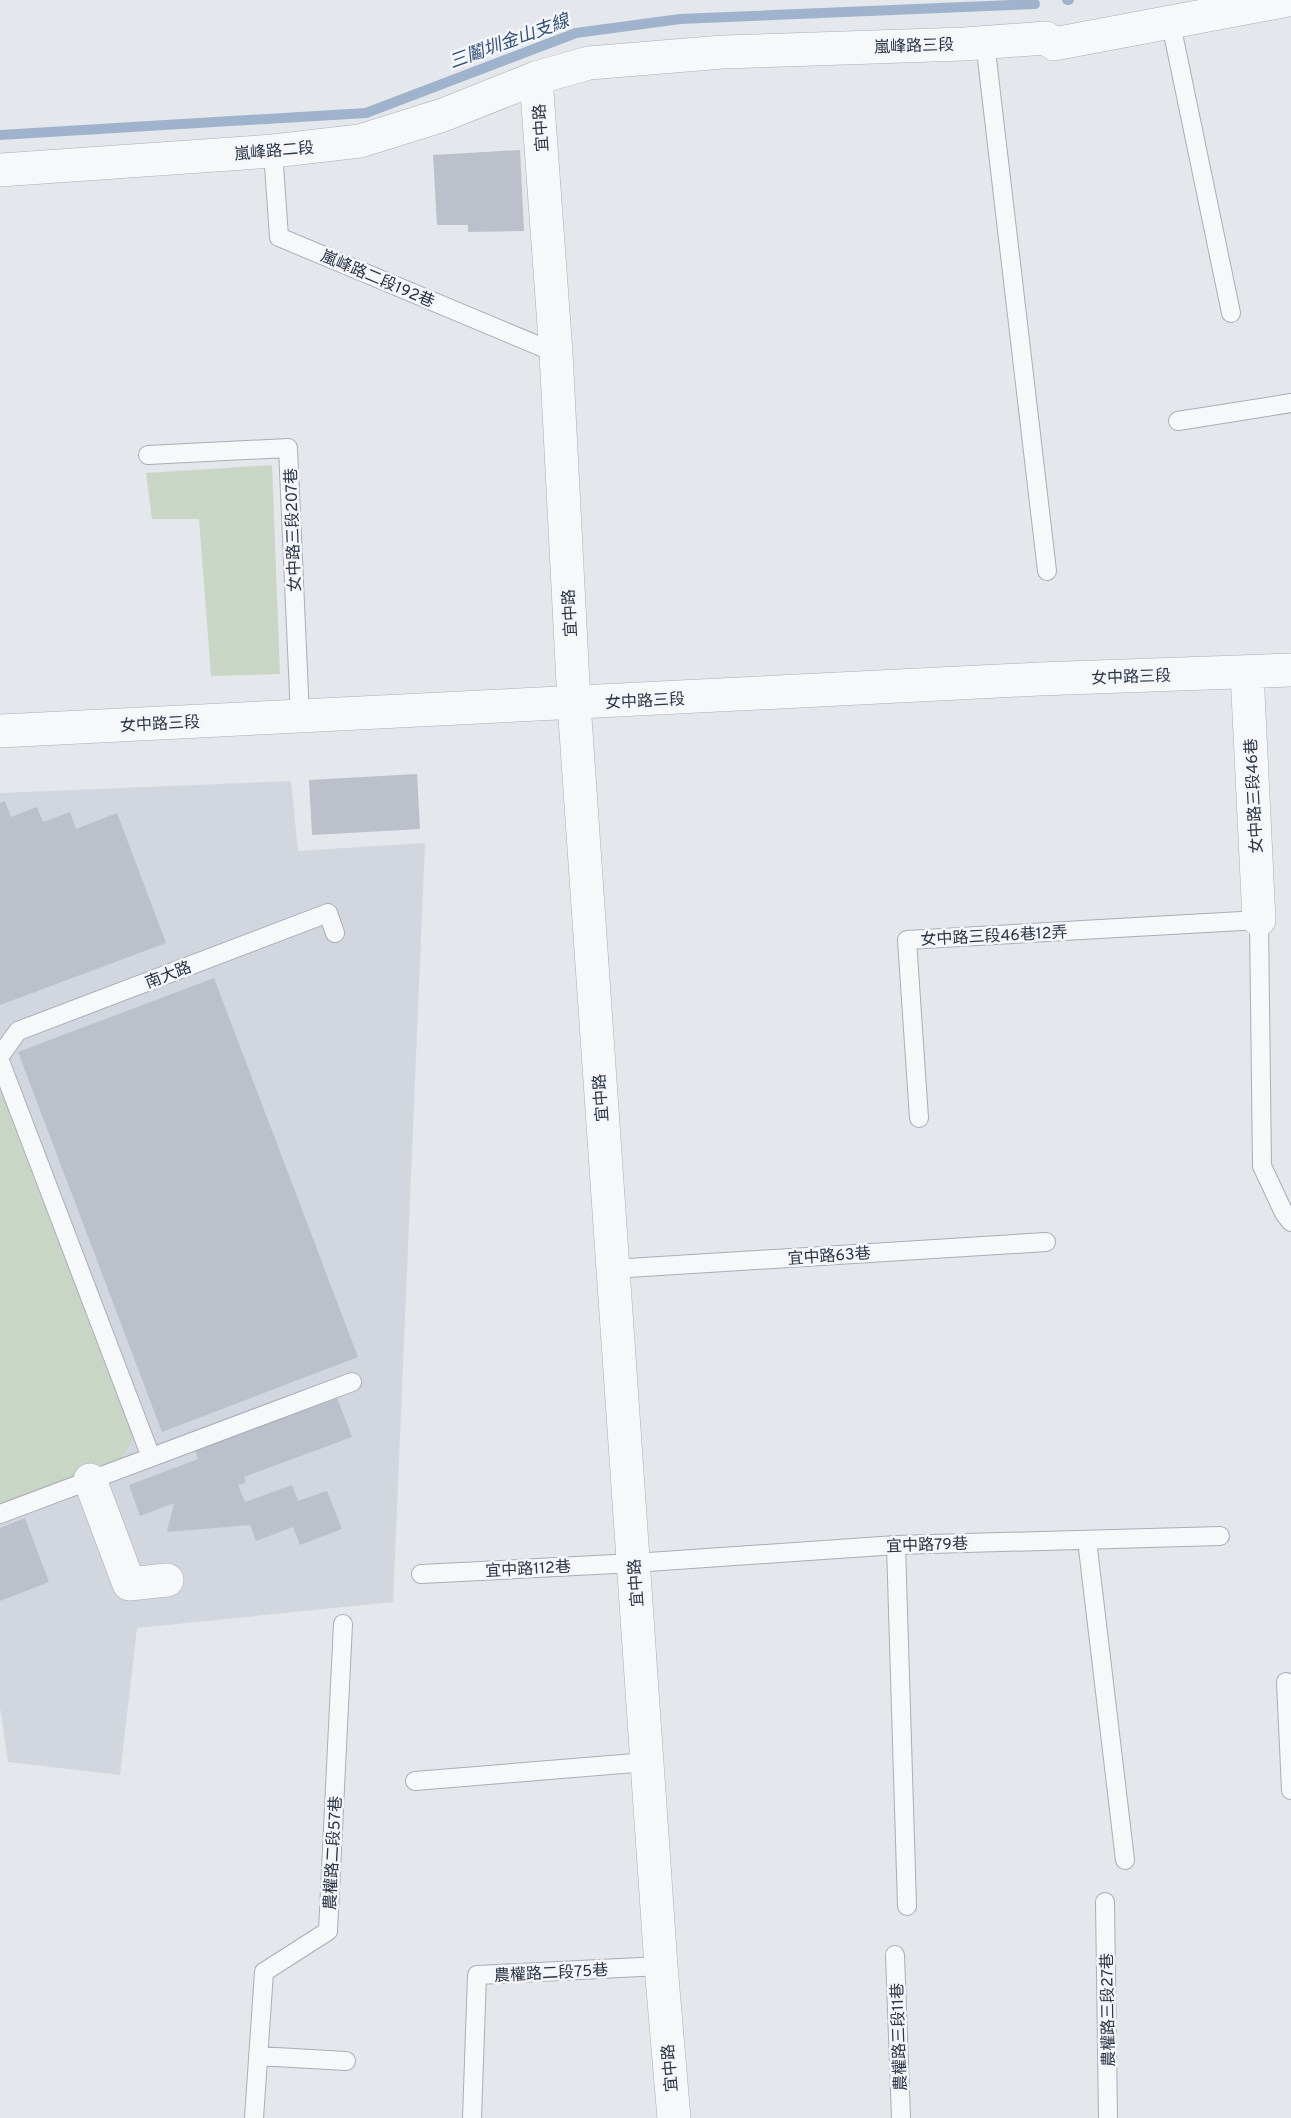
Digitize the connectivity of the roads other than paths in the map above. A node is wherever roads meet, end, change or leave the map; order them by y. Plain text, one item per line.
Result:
1 (1288, 0) edge
2 (1171, 24) junction
3 (985, 42) junction
4 (536, 78) junction
5 (273, 151) junction
6 (0, 170) edge
7 (1231, 313) dead end
8 (556, 353) junction
9 (1291, 403) edge
10 (1178, 421) dead end
11 (148, 455) dead end
12 (1047, 571) dead end
13 (1291, 670) edge
14 (1247, 672) junction
15 (574, 703) junction
16 (300, 716) junction
17 (0, 731) edge
18 (1259, 920) junction
19 (335, 933) dead end
20 (0, 1056) edge
21 (0, 1061) edge
22 (919, 1118) dead end
23 (1291, 1222) edge
24 (1046, 1242) dead end
25 (612, 1269) junction
26 (352, 1382) dead end
27 (151, 1457) junction
28 (90, 1480) junction
29 (0, 1514) edge
30 (1220, 1536) dead end
31 (1088, 1540) junction
32 (896, 1545) junction
33 (634, 1563) junction
34 (422, 1574) dead end
35 (167, 1580) dead end
36 (343, 1624) dead end
37 (1286, 1682) dead end
38 (647, 1762) junction
39 (415, 1781) dead end
40 (1291, 1790) edge
41 (1125, 1860) dead end
42 (1105, 1902) dead end
43 (907, 1906) dead end
44 (895, 1955) dead end
45 (661, 1966) junction
46 (258, 2056) junction
47 (346, 2061) dead end
48 (255, 2118) edge
49 (472, 2118) edge
50 (674, 2118) edge
51 (902, 2118) edge
52 (1108, 2118) edge

1 - 2 street, 嵐峰路三段
2 - 3 street, 嵐峰路三段
2 - 7 lane
3 - 4 street, 嵐峰路三段
3 - 12 lane
4 - 5 street, 嵐峰路二段
4 - 8 street, 宜中路
5 - 6 street, 嵐峰路二段
5 - 8 lane, 嵐峰路二段192巷
8 - 15 street, 宜中路
9 - 10 lane
11 - 16 lane, 女中路三段207巷
13 - 14 street, 女中路三段
14 - 15 street, 女中路三段
14 - 18 street, 女中路三段46巷
15 - 16 street, 女中路三段
15 - 25 street, 宜中路
16 - 17 street, 女中路三段
18 - 22 lane, 女中路三段46巷12弄
18 - 23 lane
19 - 20 lane, 南大路
21 - 27 lane
24 - 25 lane, 宜中路63巷
25 - 33 street, 宜中路
26 - 27 lane
27 - 28 lane
28 - 29 lane
28 - 35 street
30 - 31 lane, 宜中路79巷
31 - 32 lane, 宜中路79巷
31 - 41 lane
32 - 33 lane, 宜中路79巷
32 - 43 lane
33 - 34 lane, 宜中路112巷
33 - 38 street, 宜中路
36 - 46 lane, 農權路二段57巷
37 - 40 lane
38 - 39 lane
38 - 45 street, 宜中路
42 - 52 lane, 農權路三段27巷
44 - 51 lane, 農權路三段11巷
45 - 49 lane, 農權路二段75巷
45 - 50 street, 宜中路
46 - 47 lane
46 - 48 lane, 農權路二段57巷

